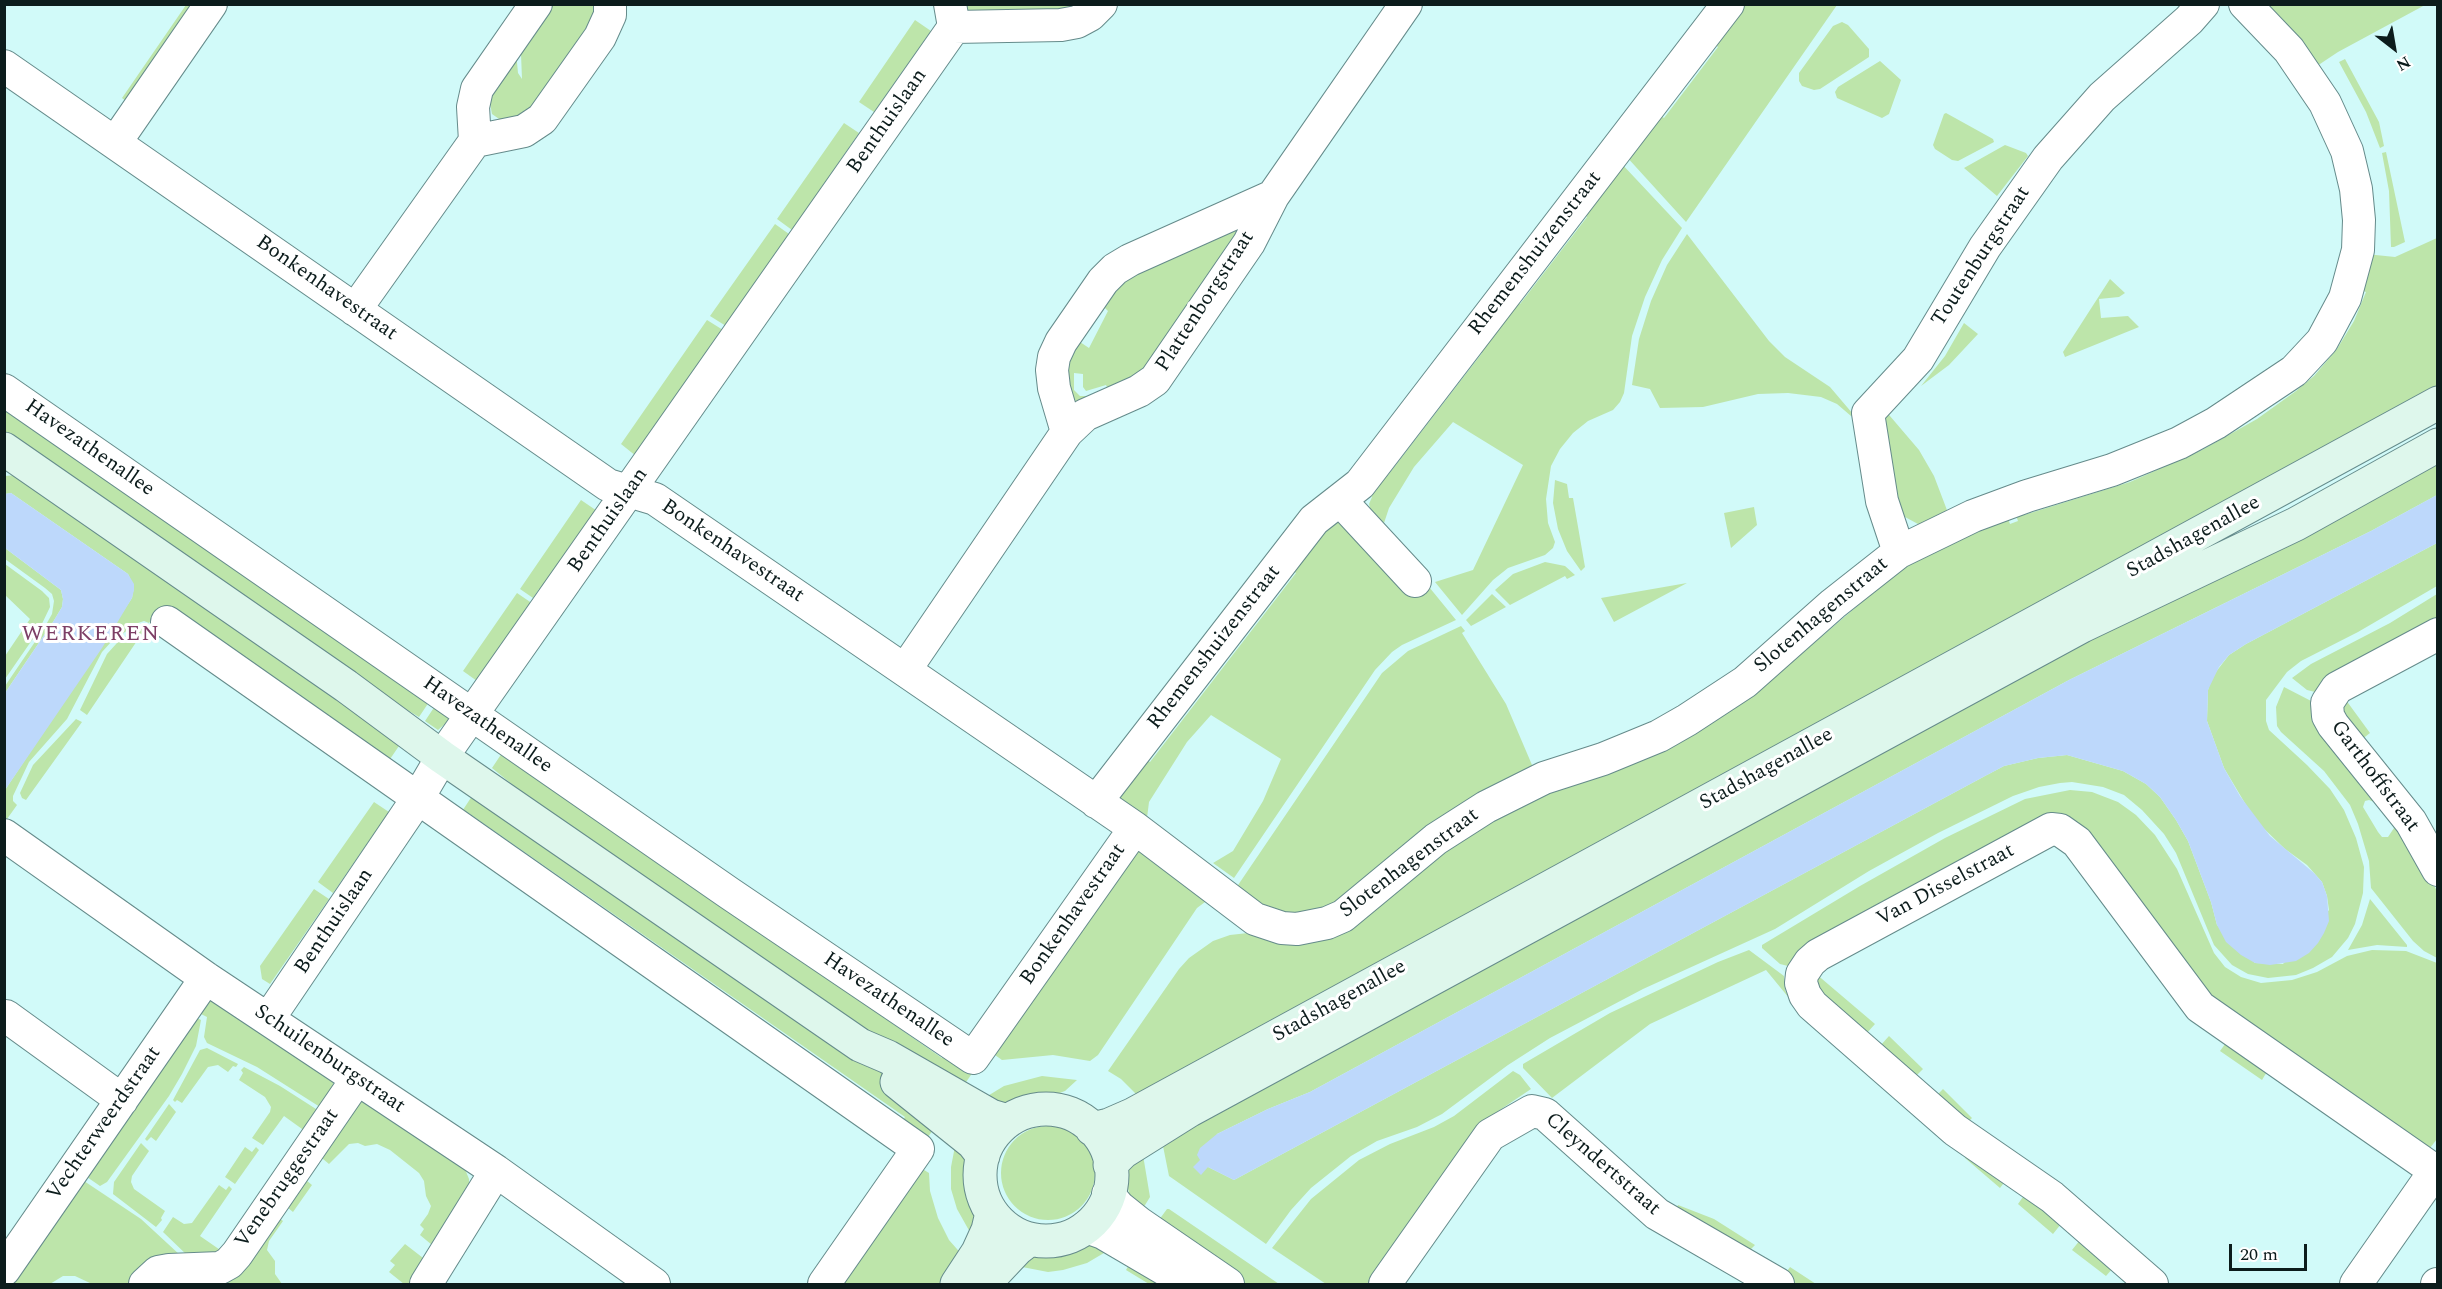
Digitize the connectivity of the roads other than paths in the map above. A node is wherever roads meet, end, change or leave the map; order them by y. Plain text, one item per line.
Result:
1 (211, 4) edge
2 (536, 4) edge
3 (610, 4) edge
4 (1101, 4) edge
5 (1406, 4) edge
6 (1728, 4) edge
7 (2203, 4) edge
8 (2245, 4) edge
9 (952, 16) edge
10 (4, 66) edge
11 (475, 141) junction
12 (115, 143) junction
13 (1273, 196) junction
14 (355, 310) junction
15 (4, 390) edge
16 (2438, 403) edge
17 (1067, 432) junction
18 (2438, 445) edge
19 (4, 449) edge
20 (631, 491) junction
21 (1340, 500) junction
22 (1899, 552) junction
23 (1415, 581) dead end
24 (167, 622) dead end
25 (2438, 634) edge
26 (905, 670) junction
27 (471, 716) junction
28 (442, 757) junction
29 (418, 798) junction
30 (1096, 802) junction
31 (1135, 828) junction
32 (4, 835) edge
33 (2438, 870) edge
34 (206, 978) junction
35 (4, 1018) edge
36 (269, 1018) junction
37 (860, 1046) junction
38 (973, 1058) joint
39 (357, 1079) junction
40 (122, 1100) junction
41 (1008, 1121) junction
42 (1092, 1129) junction
43 (983, 1156) junction
44 (496, 1171) junction
45 (2436, 1172) edge
46 (1109, 1179) junction
47 (992, 1213) junction
48 (1086, 1227) junction
49 (1030, 1239) junction
50 (4, 1270) edge
51 (145, 1284) edge
52 (426, 1284) edge
53 (654, 1284) edge
54 (824, 1284) edge
55 (957, 1284) edge
56 (984, 1284) edge
57 (1190, 1284) edge
58 (1227, 1284) edge
59 (1385, 1284) edge
60 (1778, 1284) edge
61 (2152, 1284) edge
62 (2356, 1284) edge

1 - 12 street
2 - 11 street
3 - 11 street
4 - 9 street, Benthuislaan
5 - 13 street, Plattenborgstraat
6 - 21 street, Rhemenshuizenstraat
7 - 22 street, Toutenburgstraat
8 - 22 street, Slotenhagenstraat
9 - 20 street, Benthuislaan
10 - 12 street, Bonkenhavestraat
11 - 14 street
12 - 14 street, Bonkenhavestraat
13 - 17 street, Plattenborgstraat
13 - 17 street, Plattenborgstraat
14 - 20 street, Bonkenhavestraat
15 - 27 street, Havezathenallee
16 - 42 main road, Stadshagenallee
17 - 26 street, Plattenborgstraat
18 - 46 main road, Stadshagenallee
19 - 28 main road, Havezathenallee
20 - 26 street, Bonkenhavestraat
20 - 27 street, Benthuislaan
21 - 23 street
21 - 30 street, Rhemenshuizenstraat
22 - 31 street, Slotenhagenstraat
24 - 29 street
25 - 33 street, Garthoffstraat
26 - 30 street, Bonkenhavestraat
27 - 28 street, Benthuislaan
27 - 38 street, Havezathenallee
28 - 29 street, Benthuislaan
28 - 37 main road, Havezathenallee
29 - 36 street, Benthuislaan
29 - 54 street
30 - 31 street, Bonkenhavestraat
31 - 38 street, Bonkenhavestraat
32 - 34 street, Schuilenburgstraat
34 - 36 street, Schuilenburgstraat
34 - 40 street, Vechterweerdstraat
35 - 40 street
36 - 39 street, Schuilenburgstraat
37 - 41 main road, Havezathenallee
37 - 43 main road, Havezathenallee
39 - 44 street, Schuilenburgstraat
39 - 51 street, Venebruggestraat
40 - 50 street, Vechterweerdstraat
41 - 42 main road
41 - 43 main road
42 - 46 main road
43 - 47 main road
44 - 52 street
44 - 53 street, Schuilenburgstraat
45 - 61 street, Van Disselstraat
45 - 62 street
46 - 48 main road
46 - 58 street
47 - 49 main road
47 - 55 main road
48 - 49 main road
48 - 57 street
49 - 56 main road
59 - 60 street, Cleyndertstraat

